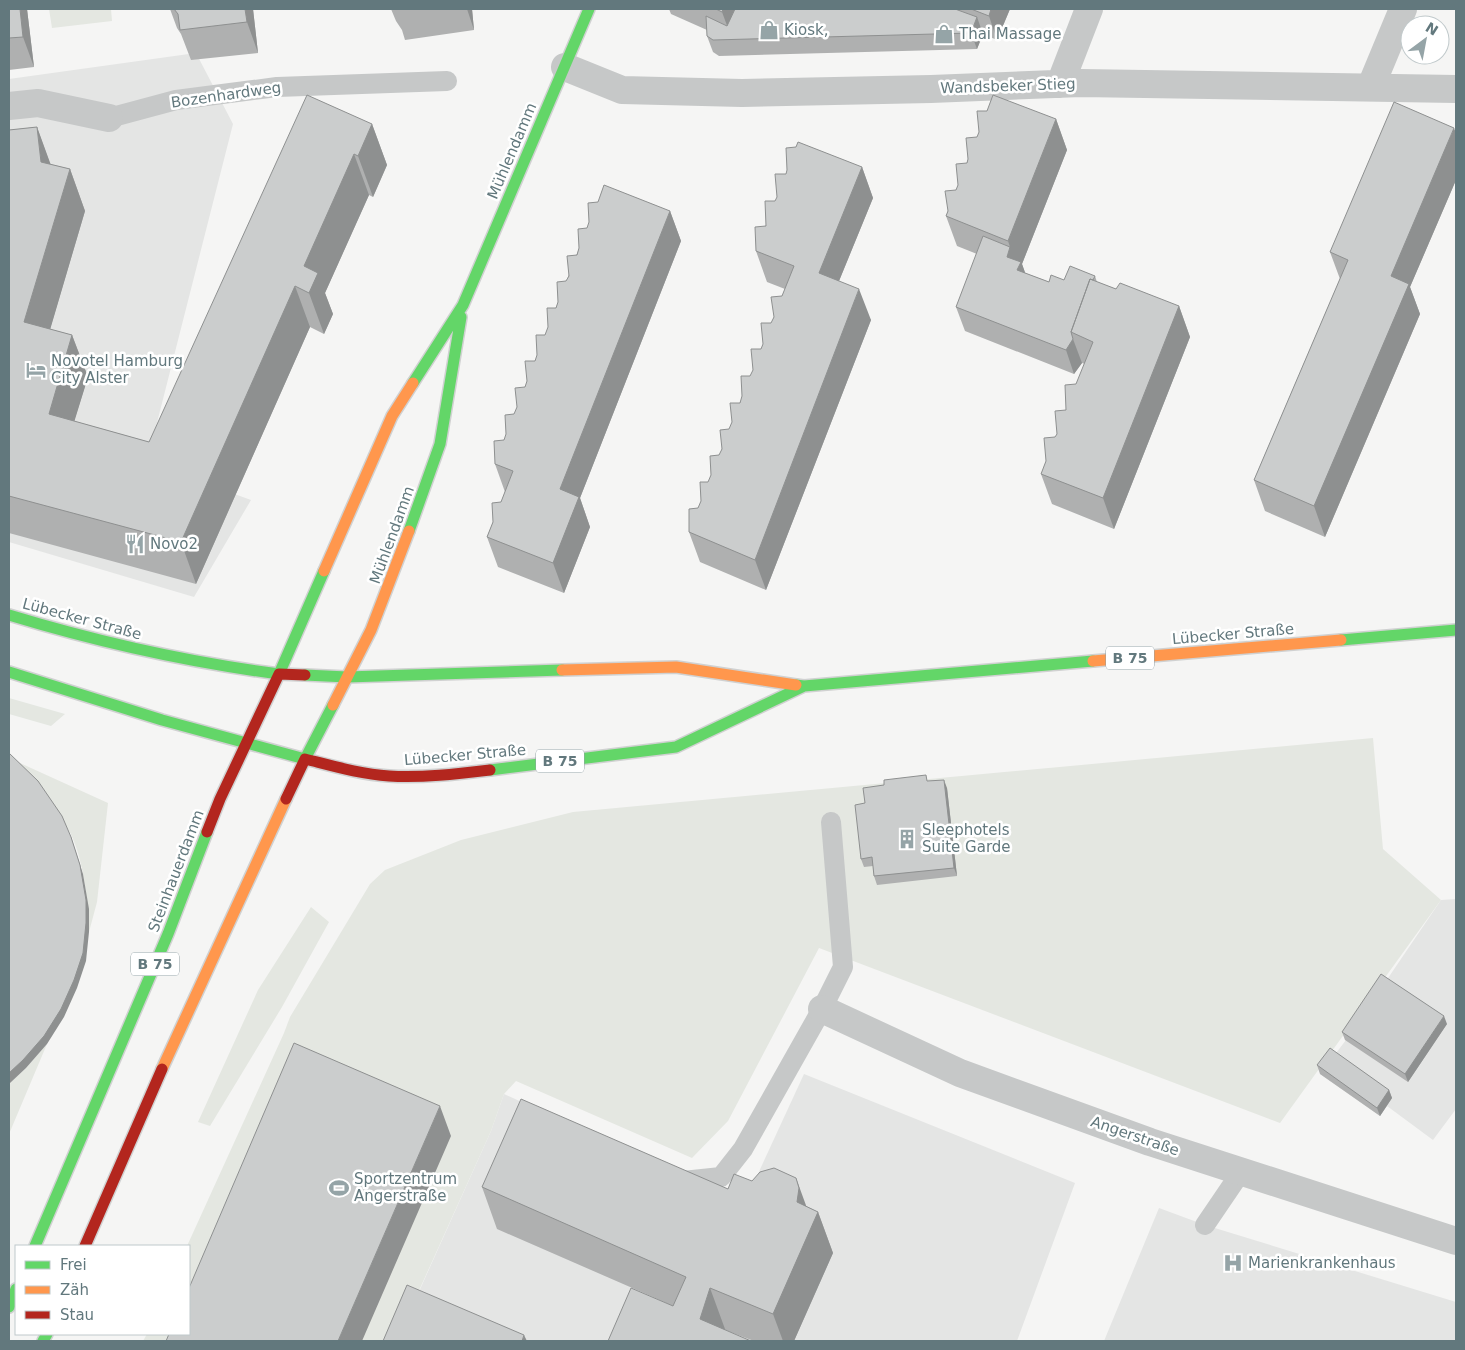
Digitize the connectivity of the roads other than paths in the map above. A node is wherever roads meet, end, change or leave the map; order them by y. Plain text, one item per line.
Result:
1 (589, 9) edge
2 (1089, 9) edge
3 (1403, 9) edge
4 (565, 67) junction
5 (447, 81) dead end
6 (1060, 84) junction
7 (1371, 86) junction
8 (1456, 89) edge
9 (9, 106) edge
10 (109, 118) joint
11 (463, 305) junction
12 (9, 616) edge
13 (1456, 630) edge
14 (9, 672) edge
15 (279, 674) junction
16 (347, 678) junction
17 (804, 686) junction
18 (246, 744) junction
19 (305, 760) junction
20 (831, 822) dead end
21 (822, 1008) junction
22 (1241, 1172) junction
23 (666, 1173) edge
24 (1205, 1225) dead end
25 (1456, 1241) edge
26 (34, 1245) edge
27 (85, 1245) edge
28 (15, 1292) edge
29 (9, 1307) edge

1 - 4 main road, Mühlendamm
2 - 6 street
3 - 7 street
4 - 6 street, Wandsbeker Stieg
4 - 11 main road, Mühlendamm
5 - 10 lane, Bozenhardweg
6 - 7 street, Wandsbeker Stieg
7 - 8 street, Wandsbeker Stieg
9 - 10 street, Bozenhardweg
11 - 15 main road, Mühlendamm
11 - 16 main road, Mühlendamm
12 - 15 main road, Lübecker Straße
13 - 17 main road, Lübecker Straße / B 75
14 - 18 main road, Lübecker Straße
15 - 16 main road, Lübecker Straße / B 75
15 - 18 main road, Steinhauerdamm / B 75
16 - 17 main road, Lübecker Straße / B 75
16 - 19 main road, Mühlendamm
17 - 19 main road, Lübecker Straße / B 75
18 - 19 main road, Lübecker Straße
18 - 26 main road, Steinhauerdamm / B 75
19 - 27 main road, B 75
20 - 21 lane
21 - 22 street, Angerstraße
21 - 23 lane
22 - 24 lane
22 - 25 street, Angerstraße
28 - 29 main road

